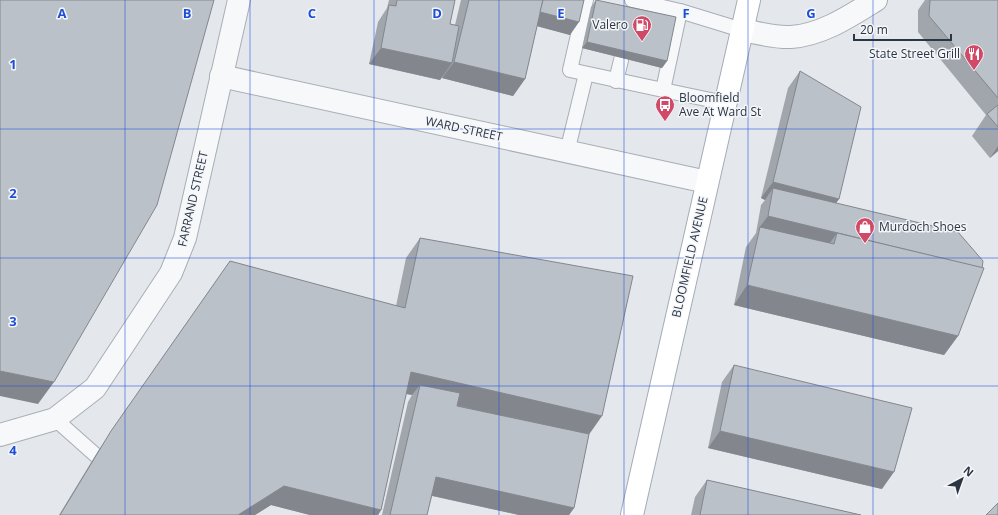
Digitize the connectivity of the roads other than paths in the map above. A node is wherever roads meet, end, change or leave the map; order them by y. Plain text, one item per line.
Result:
1 (239, 0) edge
2 (586, 0) edge
3 (749, 0) edge
4 (876, 0) edge
5 (633, 5) edge
6 (680, 12) junction
7 (742, 30) junction
8 (622, 56) edge
9 (586, 74) junction
10 (221, 76) junction
11 (616, 81) junction
12 (663, 90) junction
13 (725, 103) junction
14 (567, 152) junction
15 (707, 182) junction
16 (55, 419) junction
17 (0, 435) edge
18 (121, 478) edge
19 (632, 515) edge

1 - 10 street, FARRAND STREET
2 - 9 lane
3 - 7 main road, BLOOMFIELD AVENUE
4 - 7 street
5 - 6 lane
6 - 7 lane
6 - 12 lane
7 - 13 main road, BLOOMFIELD AVENUE
8 - 11 lane
9 - 11 lane
9 - 14 lane
10 - 14 street, WARD STREET
10 - 16 street, FARRAND STREET
11 - 12 lane
12 - 13 lane
13 - 15 main road, BLOOMFIELD AVENUE
14 - 15 street, WARD STREET
15 - 19 main road, BLOOMFIELD AVENUE
16 - 17 street, FARRAND STREET
16 - 18 lane

